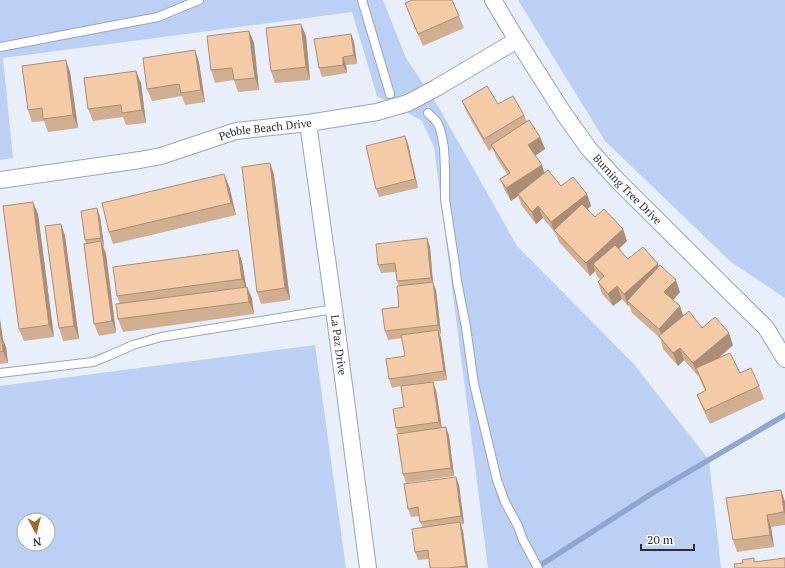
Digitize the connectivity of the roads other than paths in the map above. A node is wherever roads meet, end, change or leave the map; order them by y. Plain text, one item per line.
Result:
1 (199, 0) edge
2 (362, 0) edge
3 (493, 0) edge
4 (517, 40) junction
5 (0, 47) edge
6 (390, 94) dead end
7 (428, 113) dead end
8 (308, 123) junction
9 (0, 180) edge
10 (334, 309) junction
11 (785, 359) edge
12 (0, 373) edge
13 (368, 568) edge
14 (538, 568) edge

1 - 5 lane
2 - 6 lane
3 - 4 street, Burning Tree Drive
4 - 8 street, Pebble Beach Drive
4 - 11 street, Burning Tree Drive
7 - 14 lane
8 - 9 street, Pebble Beach Drive
8 - 10 street, La Paz Drive
10 - 12 lane
10 - 13 street, La Paz Drive

